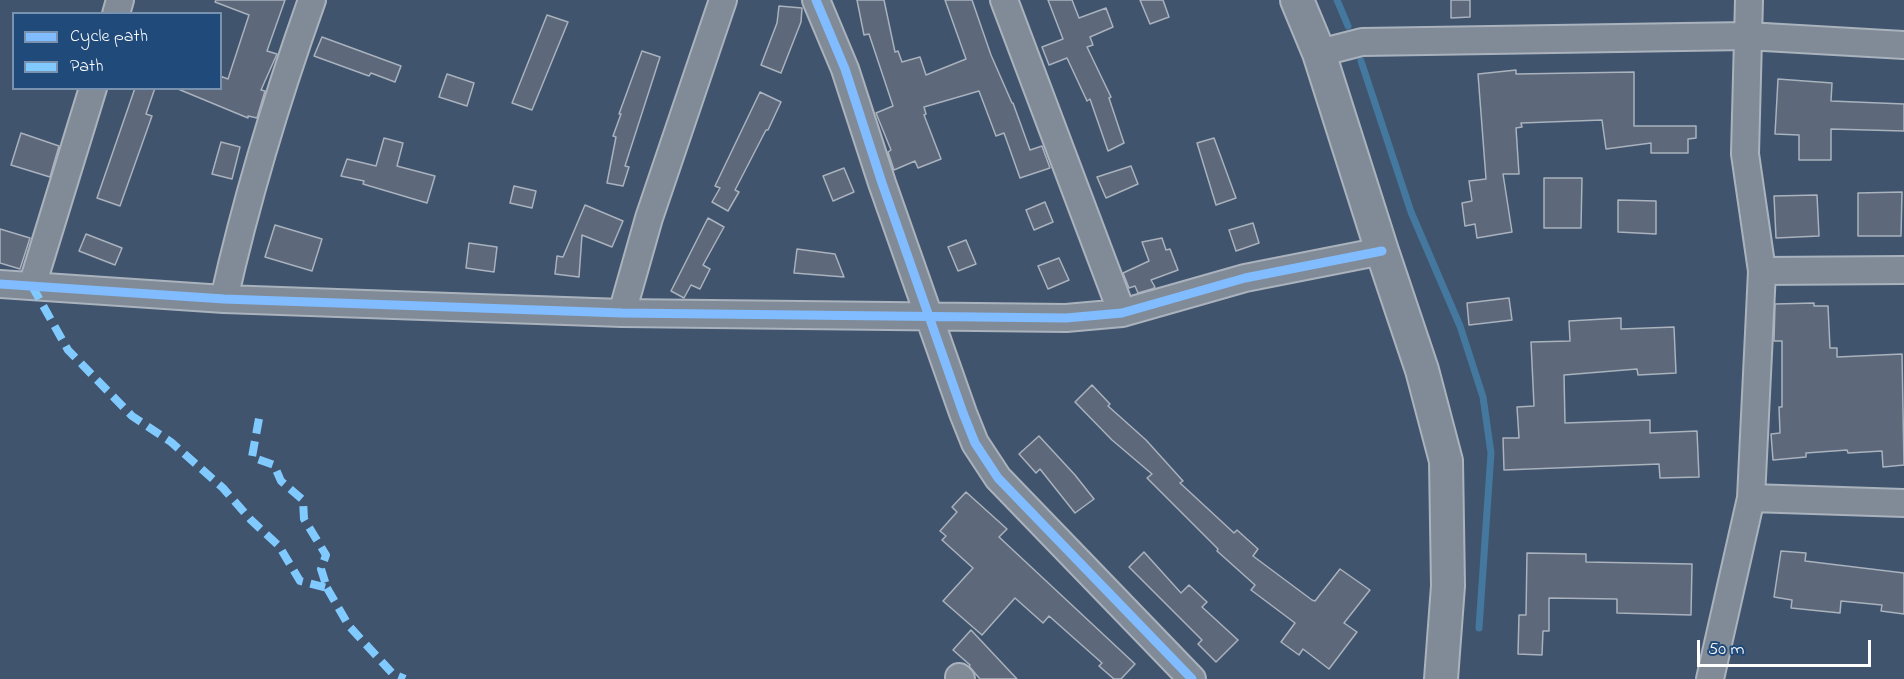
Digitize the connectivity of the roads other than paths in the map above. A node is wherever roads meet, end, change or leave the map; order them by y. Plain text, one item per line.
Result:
1 (312, 0) edge
2 (723, 0) edge
3 (816, 0) edge
4 (1004, 0) edge
5 (1297, 0) edge
6 (1749, 0) edge
7 (1747, 36) junction
8 (1904, 45) edge
9 (1319, 53) junction
10 (92, 90) edge
11 (1382, 251) junction
12 (1904, 270) edge
13 (1762, 271) junction
14 (0, 284) edge
15 (32, 286) junction
16 (224, 299) junction
17 (622, 313) junction
18 (1122, 313) junction
19 (929, 315) junction
20 (1751, 498) junction
21 (1904, 503) edge
22 (1445, 678) edge
23 (1192, 679) edge
24 (1710, 679) edge

1 - 16 street
2 - 17 street
3 - 19 street
4 - 18 street
5 - 9 street
6 - 7 street
7 - 8 street
7 - 9 street
7 - 13 street
9 - 11 street
10 - 15 street
11 - 18 street
11 - 22 street
12 - 13 street
13 - 20 street
14 - 15 street
15 - 16 street
16 - 17 street
17 - 19 street
18 - 19 street
19 - 23 street
20 - 21 street
20 - 24 street

